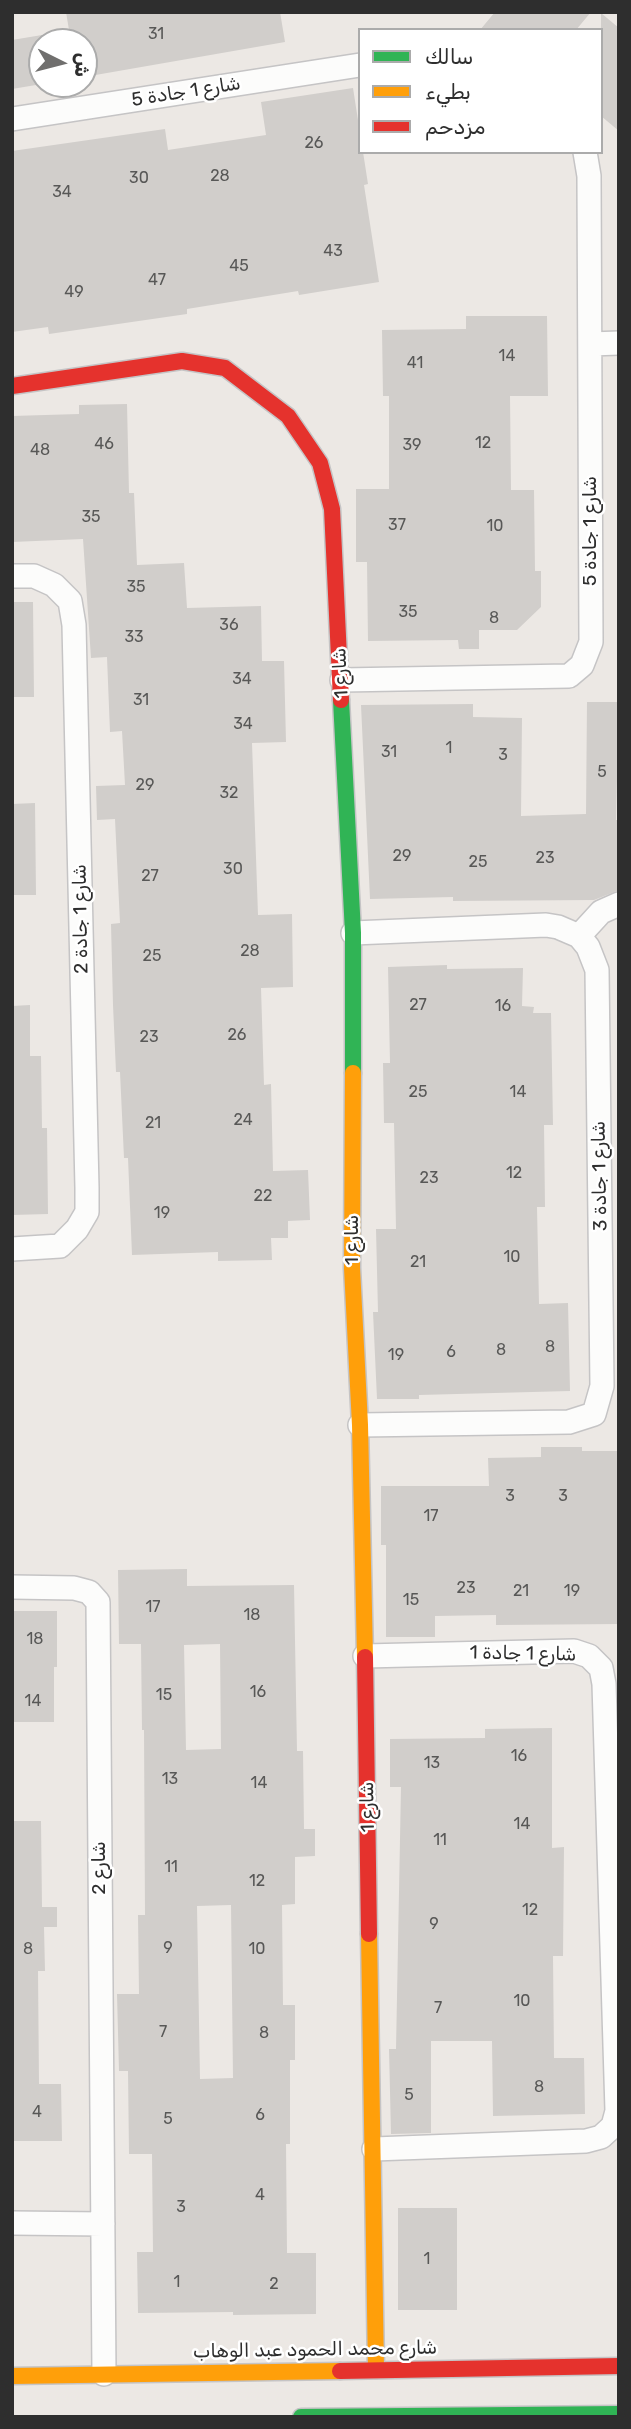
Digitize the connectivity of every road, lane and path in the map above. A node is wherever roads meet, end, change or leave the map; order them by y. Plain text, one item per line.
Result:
1 (358, 65) edge
2 (12, 119) edge
3 (585, 154) edge
4 (619, 343) edge
5 (591, 344) junction
6 (12, 386) edge
7 (12, 576) edge
8 (342, 680) junction
9 (619, 904) edge
10 (353, 933) junction
11 (579, 936) junction
12 (12, 1249) edge
13 (360, 1425) junction
14 (12, 1587) edge
15 (366, 1656) junction
16 (374, 2150) junction
17 (12, 2223) edge
18 (103, 2224) junction
19 (619, 2366) edge
20 (579, 2367) junction
21 (376, 2370) junction
22 (104, 2374) junction
23 (12, 2376) edge
24 (586, 2383) dead end
25 (583, 2400) dead end
26 (573, 2414) junction
27 (619, 2414) edge
28 (376, 2416) edge
29 (301, 2417) edge

1 - 2 street, شارع 1 جادة 5
3 - 5 street, شارع 1 جادة 5
4 - 5 street
5 - 8 street, شارع 1 جادة 5
6 - 8 street, شارع 1
7 - 12 street, شارع 1 جادة 2
8 - 10 street, شارع 1
9 - 11 street
10 - 11 street
10 - 13 street, شارع 1
11 - 13 street, شارع 1 جادة 3
13 - 15 street, شارع 1
14 - 18 street, شارع 2
15 - 16 street, شارع 1
15 - 16 street, شارع 1 جادة 1
16 - 21 street, شارع 1
17 - 18 street
18 - 22 street, شارع 2
19 - 20 street, شارع محمد الحمود عبد الوهاب
20 - 21 street, شارع محمد الحمود عبد الوهاب
20 - 24 street
21 - 22 street, شارع محمد الحمود عبد الوهاب
22 - 23 street, شارع محمد الحمود عبد الوهاب
25 - 26 street
26 - 27 street
26 - 28 street
28 - 29 street

